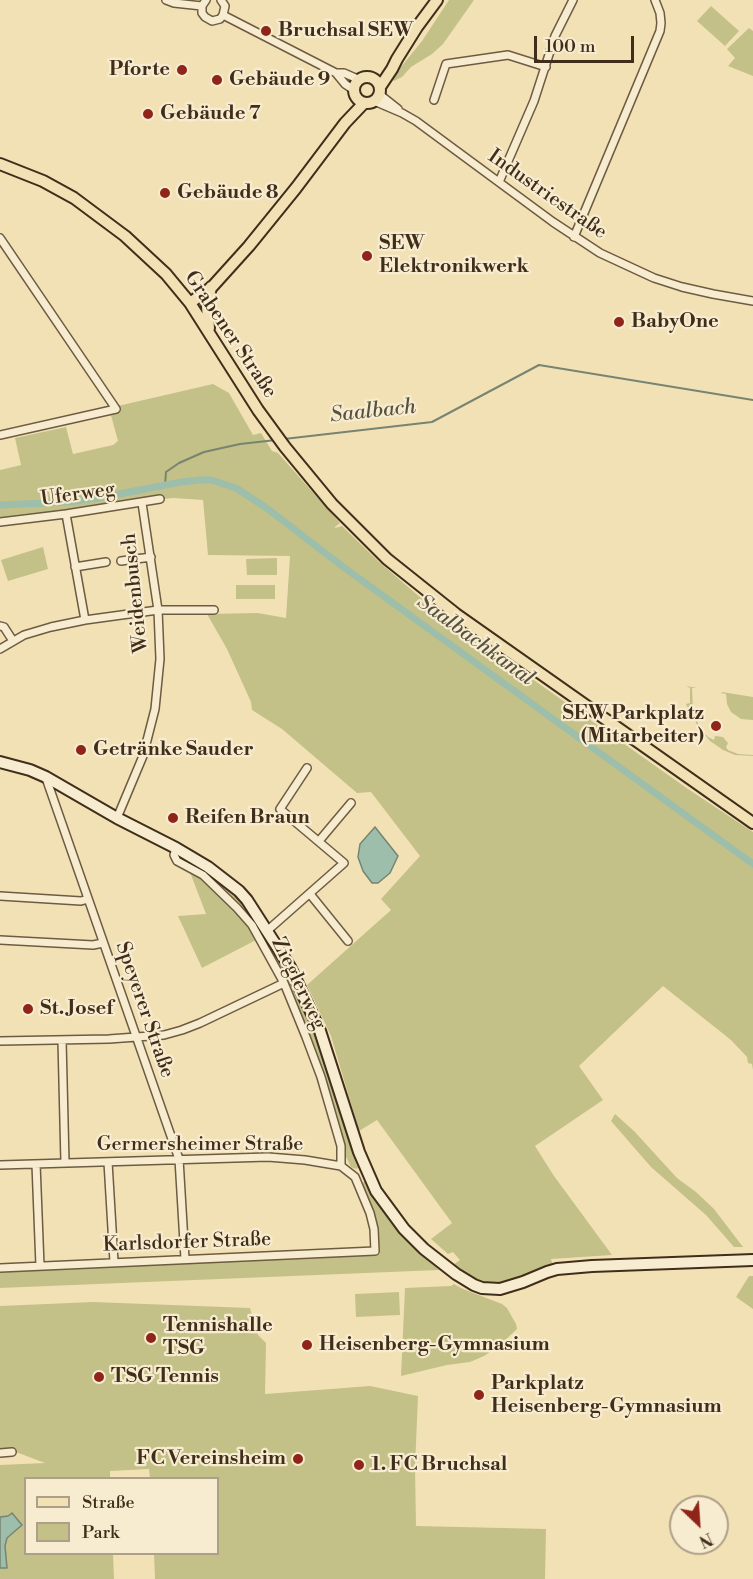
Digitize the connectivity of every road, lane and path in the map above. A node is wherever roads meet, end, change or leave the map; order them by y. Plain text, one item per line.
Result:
1 (166, 0) edge
2 (221, 0) edge
3 (437, 0) edge
4 (573, 0) edge
5 (655, 0) edge
6 (204, 3) edge
7 (224, 15) junction
8 (546, 67) junction
9 (336, 73) junction
10 (360, 80) joint
11 (368, 93) junction
12 (434, 100) dead end
13 (0, 164) edge
14 (499, 182) junction
15 (574, 237) junction
16 (0, 238) edge
17 (212, 287) junction
18 (753, 301) edge
19 (190, 303) junction
20 (209, 332) junction
21 (0, 435) edge
22 (160, 499) dead end
23 (142, 503) junction
24 (66, 514) junction
25 (0, 522) edge
26 (151, 556) junction
27 (121, 561) dead end
28 (106, 562) dead end
29 (75, 567) junction
30 (158, 610) junction
31 (214, 610) dead end
32 (85, 620) junction
33 (0, 626) edge
34 (13, 641) junction
35 (0, 649) edge
36 (0, 762) edge
37 (307, 768) dead end
38 (46, 777) junction
39 (351, 803) dead end
40 (117, 818) junction
41 (753, 823) edge
42 (319, 841) junction
43 (176, 848) junction
44 (310, 894) junction
45 (0, 896) edge
46 (88, 899) junction
47 (268, 930) junction
48 (0, 940) edge
49 (348, 941) dead end
50 (103, 943) junction
51 (284, 983) junction
52 (136, 1037) junction
53 (62, 1040) junction
54 (0, 1041) edge
55 (179, 1159) junction
56 (65, 1162) junction
57 (108, 1162) junction
58 (36, 1164) junction
59 (0, 1165) edge
60 (341, 1166) junction
61 (367, 1172) junction
62 (355, 1177) junction
63 (375, 1251) joint
64 (185, 1259) junction
65 (753, 1260) edge
66 (114, 1262) junction
67 (40, 1266) junction
68 (0, 1268) edge
69 (12, 1452) dead end
70 (0, 1453) edge

1 - 6 street
2 - 7 street
3 - 11 main road
4 - 8 street
5 - 15 street
6 - 7 street
7 - 9 street
8 - 12 street
8 - 14 street
9 - 10 street
9 - 11 street
10 - 11 main road
11 - 14 street, Industriestraße
11 - 17 main road
13 - 19 main road, Grabener Straße
14 - 15 street, Industriestraße
15 - 18 street, Industriestraße
16 - 21 street
17 - 19 main road
17 - 20 main road
19 - 20 main road, Grabener Straße
20 - 41 main road, Grabener Straße
22 - 23 street, Uferweg
23 - 24 street, Uferweg
23 - 26 street, Weidenbusch
24 - 25 street, Uferweg
24 - 29 street
26 - 27 street
26 - 30 street, Weidenbusch
28 - 29 street
29 - 32 street
30 - 31 street
30 - 32 street
30 - 40 street, Weidenbusch
32 - 34 street
33 - 34 street
34 - 35 street
36 - 38 main road
37 - 42 street
38 - 40 main road
38 - 46 street, Speyerer Straße
39 - 42 street
40 - 43 main road
42 - 44 street
43 - 47 main road
43 - 51 street, Zieglerweg
44 - 47 street
44 - 49 street
45 - 46 street
46 - 50 street, Speyerer Straße
47 - 61 main road
48 - 50 street
50 - 52 street, Speyerer Straße
51 - 52 street
51 - 60 street, Zieglerweg
52 - 53 street
52 - 55 street, Speyerer Straße
53 - 54 street
53 - 56 street
55 - 57 street, Germersheimer Straße
55 - 60 street, Germersheimer Straße
55 - 64 street, Speyerer Straße
56 - 57 street, Germersheimer Straße
56 - 58 street, Germersheimer Straße
57 - 66 street
58 - 59 street, Germersheimer Straße
58 - 67 street
60 - 62 street, Germersheimer Straße
61 - 62 street
61 - 65 main road
62 - 63 street, Germersheimer Straße
63 - 64 street, Karlsdorfer Straße
64 - 66 street, Karlsdorfer Straße
66 - 67 street, Karlsdorfer Straße
67 - 68 street, Karlsdorfer Straße
69 - 70 street

